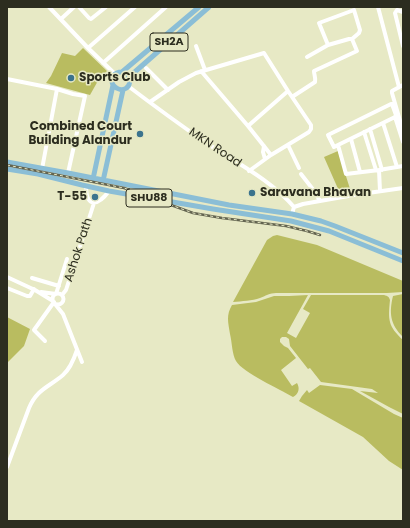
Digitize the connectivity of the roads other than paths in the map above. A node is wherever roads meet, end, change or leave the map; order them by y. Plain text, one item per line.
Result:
1 (49, 7) edge
2 (74, 7) edge
3 (79, 7) edge
4 (106, 7) edge
5 (135, 7) edge
6 (166, 7) edge
7 (199, 7) edge
8 (209, 7) edge
9 (378, 7) edge
10 (353, 9) edge
11 (403, 12) edge
12 (61, 19) junction
13 (352, 39) junction
14 (328, 45) junction
15 (196, 46) dead end
16 (403, 46) edge
17 (88, 48) junction
18 (307, 57) dead end
19 (103, 63) junction
20 (146, 68) dead end
21 (203, 70) junction
22 (122, 72) junction
23 (115, 74) junction
24 (129, 77) junction
25 (7, 79) edge
26 (113, 85) junction
27 (128, 86) junction
28 (401, 86) edge
29 (57, 89) junction
30 (123, 90) junction
31 (168, 90) junction
32 (288, 91) junction
33 (292, 97) junction
34 (150, 102) junction
35 (395, 117) junction
36 (383, 123) junction
37 (248, 126) junction
38 (370, 129) junction
39 (403, 131) edge
40 (364, 132) junction
41 (351, 139) junction
42 (403, 142) edge
43 (288, 145) junction
44 (338, 145) junction
45 (264, 146) junction
46 (271, 155) junction
47 (265, 160) junction
48 (7, 162) edge
49 (403, 166) edge
50 (397, 167) junction
51 (298, 168) dead end
52 (7, 169) edge
53 (42, 169) junction
54 (379, 170) junction
55 (249, 171) junction
56 (360, 172) junction
57 (68, 173) junction
58 (301, 174) dead end
59 (93, 178) junction
60 (103, 181) junction
61 (86, 186) junction
62 (403, 188) edge
63 (109, 191) junction
64 (380, 191) junction
65 (320, 201) junction
66 (94, 203) junction
67 (294, 207) junction
68 (292, 214) junction
69 (292, 221) junction
70 (330, 224) junction
71 (329, 231) junction
72 (403, 253) edge
73 (68, 259) dead end
74 (403, 262) edge
75 (7, 277) edge
76 (32, 278) dead end
77 (59, 286) junction
78 (7, 288) edge
79 (34, 290) junction
80 (56, 294) junction
81 (62, 295) junction
82 (54, 302) junction
83 (62, 303) junction
84 (63, 314) junction
85 (45, 341) dead end
86 (77, 350) junction
87 (82, 362) dead end
88 (7, 467) edge

1 - 12 street
2 - 12 street
3 - 4 street
5 - 17 street
6 - 19 street
7 - 22 main road, SH2A
8 - 24 main road, SH2A
9 - 28 street
10 - 13 street
10 - 14 street
11 - 16 street
12 - 17 street
13 - 14 street
13 - 33 street
14 - 18 street
15 - 21 street
17 - 19 street
19 - 23 street
20 - 31 street
21 - 31 street
21 - 32 street
21 - 37 street
22 - 23 main road, SH2A
22 - 24 main road
23 - 26 main road
24 - 27 main road
25 - 29 street
26 - 30 main road
26 - 59 main road
27 - 30 main road
27 - 34 street, MKN Road
28 - 39 street
29 - 53 street
29 - 57 street
30 - 60 main road
31 - 34 street
32 - 33 street
32 - 37 street
33 - 43 street
34 - 55 street, MKN Road
35 - 36 street
35 - 42 street
35 - 44 street
36 - 38 street
36 - 50 street
37 - 45 street
38 - 40 street
38 - 54 street
40 - 41 street
40 - 54 street
41 - 44 street
41 - 56 street
43 - 46 street
43 - 51 street
44 - 56 street
45 - 46 street
45 - 47 street
46 - 47 street
47 - 55 street
48 - 53 main road, SHU88
49 - 50 street
50 - 54 street
52 - 61 main road, SHU88
53 - 57 main road, SHU88
54 - 56 street
54 - 64 street
55 - 67 street, MKN Road
57 - 59 main road, SHU88
58 - 65 street
59 - 60 main road, SHU88
60 - 68 main road, SHU88
61 - 63 main road, SHU88
61 - 66 street
62 - 64 street
63 - 66 street
63 - 69 main road, SHU88
64 - 65 street
65 - 67 street
66 - 81 street, Ashok Path
67 - 68 street
68 - 69 main road
68 - 70 main road, SHU88
69 - 71 main road, SHU88
70 - 71 main road
70 - 72 main road, SHU88
71 - 74 main road, SHU88
73 - 77 street
75 - 79 street
76 - 77 street
77 - 80 street
78 - 79 street
79 - 80 street
79 - 82 street
80 - 81 street
80 - 82 street
81 - 83 street
82 - 83 street
82 - 84 street
82 - 85 street
83 - 84 street
84 - 86 street
86 - 87 street
86 - 88 street

